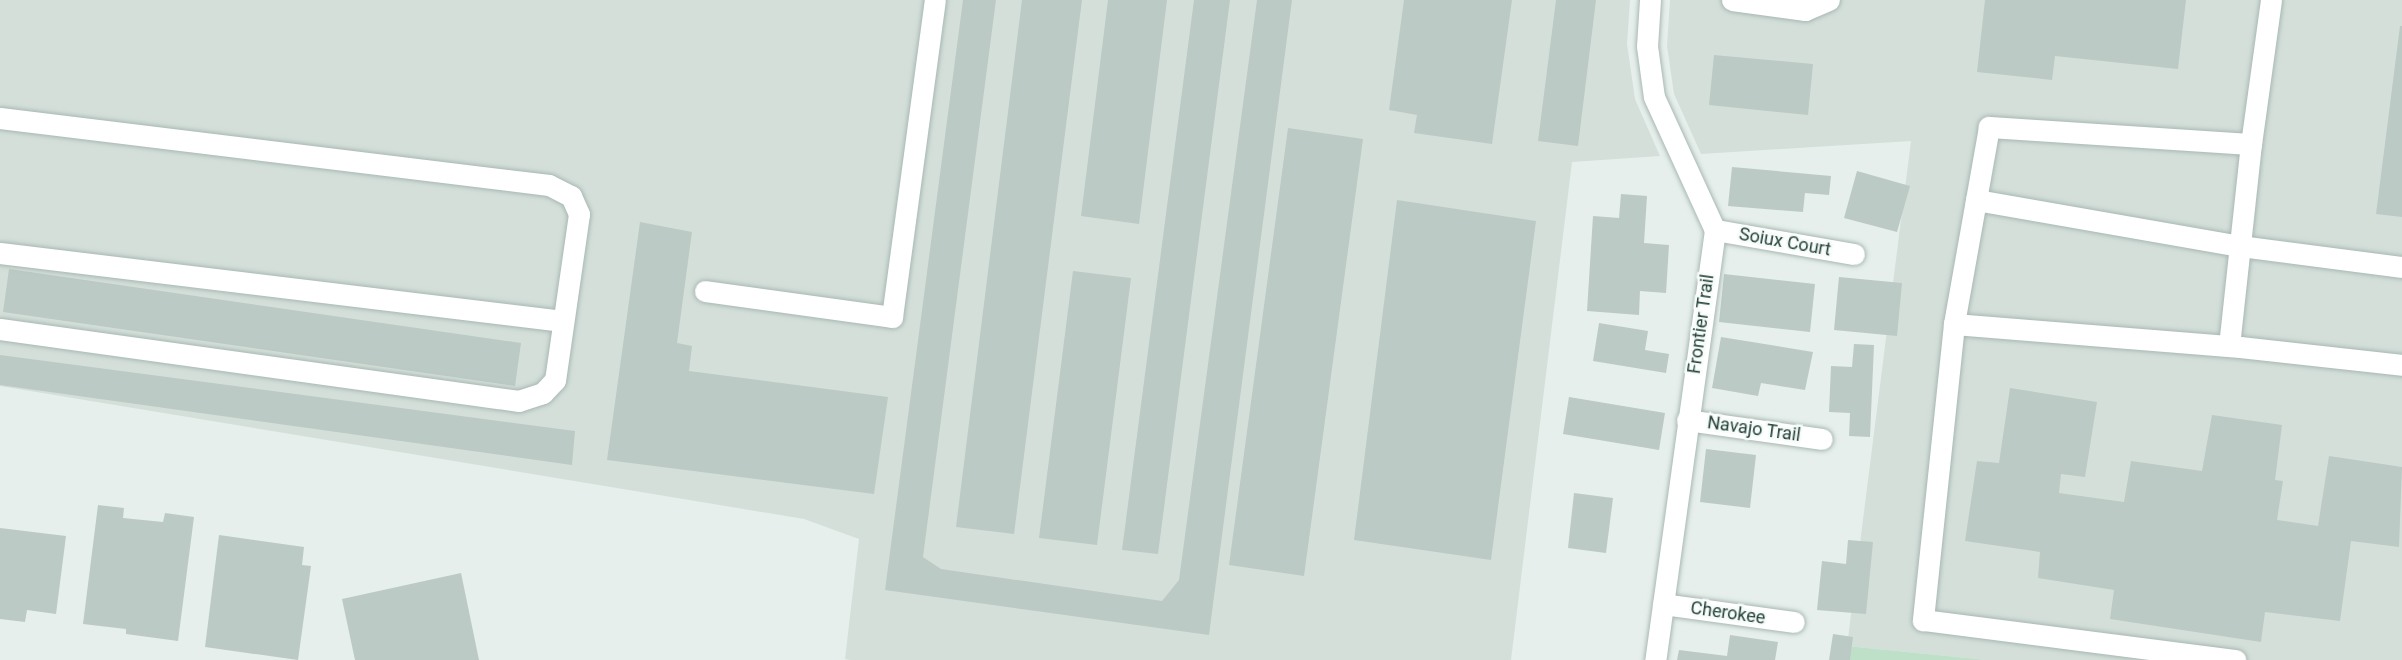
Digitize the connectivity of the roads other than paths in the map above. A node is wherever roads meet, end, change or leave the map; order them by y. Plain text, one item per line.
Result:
1 (935, 0) edge
2 (1650, 0) edge
3 (1732, 0) edge
4 (1829, 0) edge
5 (2271, 0) edge
6 (0, 118) edge
7 (2251, 144) junction
8 (1976, 200) junction
9 (1715, 230) junction
10 (2239, 246) junction
11 (0, 253) edge
12 (1854, 254) dead end
13 (2402, 267) edge
14 (705, 291) dead end
15 (563, 321) junction
16 (1954, 324) junction
17 (0, 328) edge
18 (2229, 346) junction
19 (2402, 365) edge
20 (1686, 420) junction
21 (1822, 439) dead end
22 (1663, 604) junction
23 (1794, 622) dead end
24 (1655, 660) edge
25 (2235, 660) edge

1 - 14 street
2 - 9 street
3 - 4 street
5 - 7 street
6 - 15 street
7 - 8 street
7 - 10 street
8 - 10 street
8 - 16 street
9 - 12 street, Soiux Court
9 - 20 street, Frontier Trail
10 - 13 street
10 - 18 street
11 - 15 street
15 - 17 street
16 - 18 street
16 - 25 street
18 - 19 street
20 - 21 street, Navajo Trail
20 - 22 street, Frontier Trail
22 - 23 street, Cherokee
22 - 24 street, Frontier Trail

